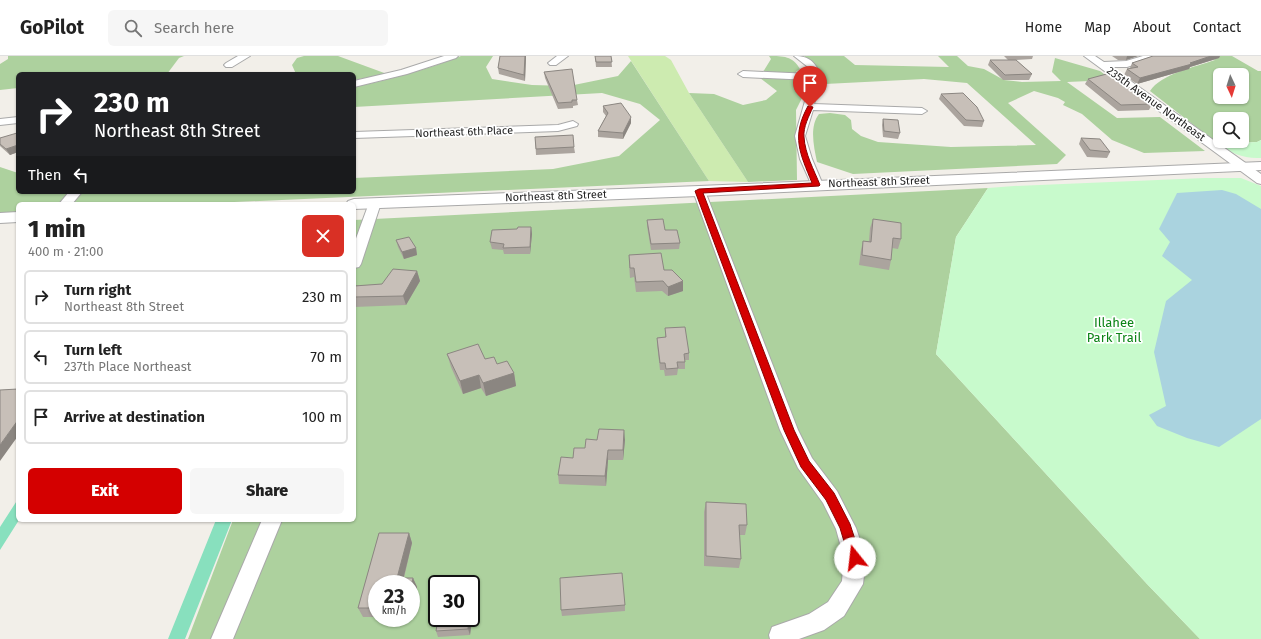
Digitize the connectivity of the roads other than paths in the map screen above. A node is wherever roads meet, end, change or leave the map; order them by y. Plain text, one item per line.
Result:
1 (245, 56) edge
2 (431, 56) edge
3 (453, 56) edge
4 (563, 56) edge
5 (799, 56) edge
6 (1089, 56) edge
7 (1152, 56) edge
8 (441, 60) junction
9 (553, 62) dead end
10 (229, 65) dead end
11 (1102, 65) junction
12 (743, 74) dead end
13 (817, 77) junction
14 (356, 84) edge
15 (810, 107) junction
16 (922, 111) dead end
17 (16, 120) edge
18 (0, 122) edge
19 (573, 124) dead end
20 (356, 135) edge
21 (1261, 166) edge
22 (1242, 167) junction
23 (1261, 180) edge
24 (817, 185) junction
25 (699, 191) junction
26 (74, 194) edge
27 (67, 202) edge
28 (375, 203) junction
29 (356, 204) edge
30 (16, 217) edge
31 (0, 218) edge
32 (356, 258) edge
33 (271, 522) edge
34 (780, 635) dead end
35 (222, 639) edge

1 - 10 street
2 - 8 street
3 - 8 street
4 - 9 street
5 - 13 street
6 - 11 street, 235th Avenue Northeast
7 - 11 street
8 - 14 street
11 - 22 street, 235th Avenue Northeast
12 - 13 street
13 - 15 street
15 - 16 street
15 - 24 street
17 - 18 street
19 - 20 street, Northeast 6th Place
21 - 22 street, Northeast 8th Street
22 - 23 street, 235th Avenue Northeast
22 - 24 street, Northeast 8th Street
24 - 25 street, Northeast 8th Street
25 - 28 street, Northeast 8th Street
25 - 34 street
26 - 27 street
28 - 29 street, Northeast 8th Street
28 - 32 street
30 - 31 street
33 - 35 street

